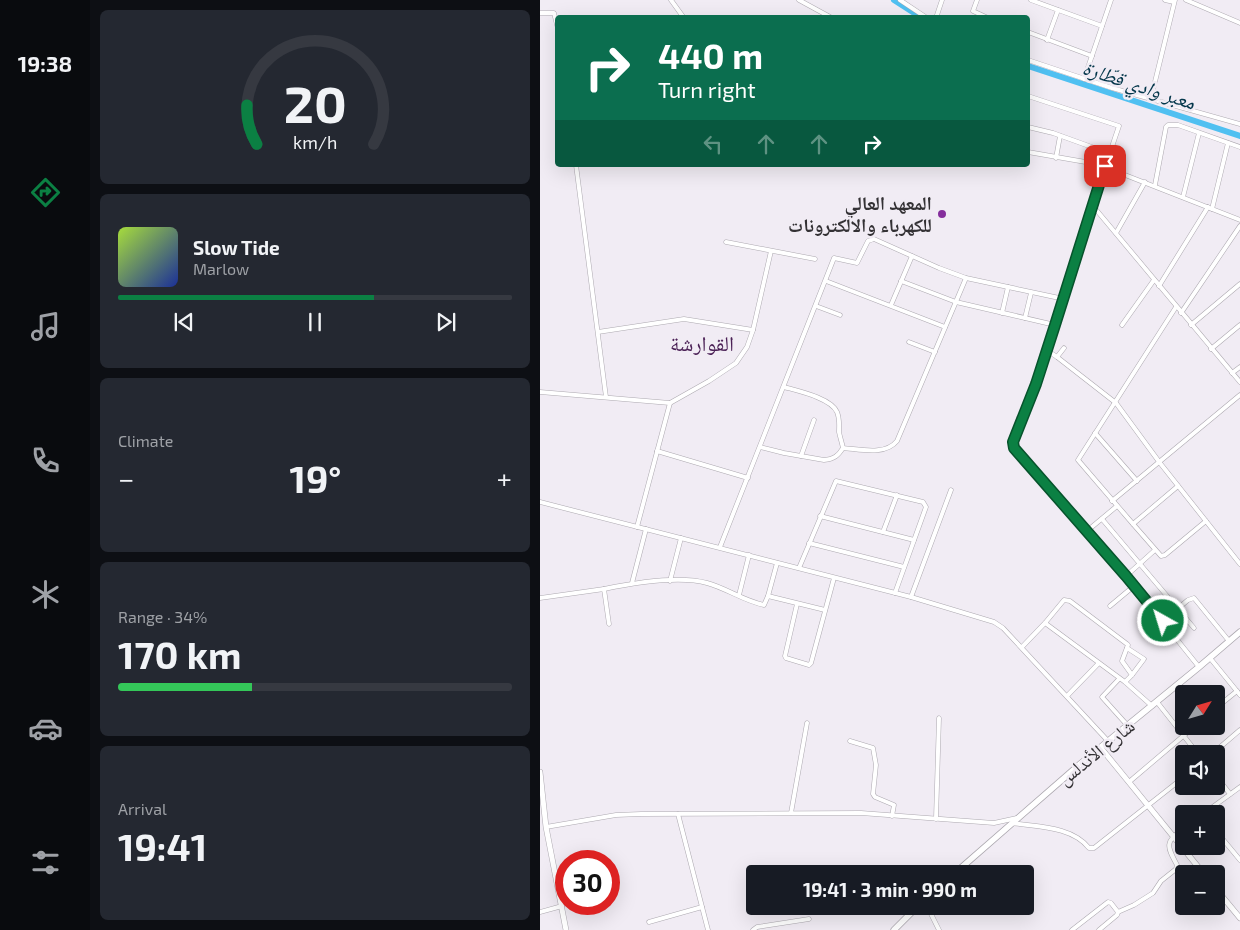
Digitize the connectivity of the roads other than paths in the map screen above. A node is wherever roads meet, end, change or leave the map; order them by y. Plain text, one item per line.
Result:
1 (671, 0) edge
2 (800, 0) edge
3 (900, 0) edge
4 (911, 0) edge
5 (942, 0) edge
6 (977, 0) edge
7 (1031, 0) edge
8 (1111, 0) edge
9 (1165, 0) edge
10 (1186, 0) edge
11 (1175, 1) edge
12 (909, 6) junction
13 (1058, 10) junction
14 (540, 13) edge
15 (555, 15) edge
16 (682, 15) edge
17 (827, 15) edge
18 (922, 15) edge
19 (937, 15) edge
20 (980, 15) edge
21 (1240, 24) edge
22 (1102, 26) junction
23 (1030, 33) edge
24 (1047, 40) junction
25 (1092, 56) junction
26 (1030, 61) edge
27 (1084, 79) junction
28 (1030, 97) edge
29 (1150, 98) junction
30 (1240, 124) edge
31 (1030, 128) edge
32 (1198, 133) junction
33 (1060, 136) junction
34 (1228, 143) junction
35 (1240, 147) edge
36 (1030, 152) edge
37 (1056, 158) junction
38 (1097, 164) junction
39 (1105, 166) junction
40 (576, 167) edge
41 (1145, 182) junction
42 (1154, 185) junction
43 (1182, 197) junction
44 (1093, 206) junction
45 (1210, 208) junction
46 (1240, 220) edge
47 (1240, 226) edge
48 (1116, 233) junction
49 (1238, 233) edge
50 (726, 242) dead end
51 (771, 251) junction
52 (912, 256) junction
53 (815, 259) dead end
54 (966, 278) junction
55 (1154, 280) junction
56 (826, 281) junction
57 (901, 281) junction
58 (1240, 284) edge
59 (1160, 286) junction
60 (1008, 288) junction
61 (1031, 293) junction
62 (1064, 299) junction
63 (956, 302) junction
64 (891, 305) junction
65 (816, 306) junction
66 (1176, 308) junction
67 (1002, 313) junction
68 (1181, 313) junction
69 (840, 315) dead end
70 (1025, 318) junction
71 (1055, 325) junction
72 (1122, 325) dead end
73 (1191, 325) junction
74 (1240, 325) edge
75 (945, 327) junction
76 (753, 330) junction
77 (598, 332) junction
78 (908, 342) dead end
79 (1064, 348) dead end
80 (1211, 349) junction
81 (935, 352) junction
82 (1051, 353) dead end
83 (1058, 357) junction
84 (1240, 367) edge
85 (1232, 373) junction
86 (1240, 382) edge
87 (784, 386) junction
88 (540, 392) edge
89 (1240, 395) edge
90 (606, 397) junction
91 (670, 403) junction
92 (1116, 403) junction
93 (814, 420) dead end
94 (1095, 433) junction
95 (760, 447) junction
96 (843, 448) junction
97 (657, 451) junction
98 (801, 456) junction
99 (1160, 463) junction
100 (748, 478) junction
101 (1137, 481) junction
102 (1178, 486) junction
103 (951, 490) dead end
104 (897, 495) junction
105 (1112, 501) junction
106 (540, 502) edge
107 (1117, 506) junction
108 (820, 516) junction
109 (1102, 519) junction
110 (1206, 521) junction
111 (1133, 524) junction
112 (637, 527) junction
113 (646, 529) junction
114 (1087, 531) junction
115 (883, 532) junction
116 (680, 538) junction
117 (914, 540) junction
118 (809, 543) junction
119 (720, 547) junction
120 (1155, 550) junction
121 (749, 555) junction
122 (777, 563) junction
123 (1140, 564) junction
124 (1240, 564) edge
125 (904, 567) junction
126 (799, 568) junction
127 (1126, 576) junction
128 (834, 578) junction
129 (670, 581) junction
130 (632, 583) junction
131 (1134, 586) junction
132 (604, 589) junction
133 (895, 593) junction
134 (739, 596) junction
135 (768, 596) junction
136 (911, 597) junction
137 (540, 598) edge
138 (797, 604) junction
139 (1110, 606) dead end
140 (1177, 609) junction
141 (825, 610) junction
142 (1163, 621) junction
143 (1045, 623) junction
144 (609, 624) dead end
145 (1194, 628) dead end
146 (1240, 632) edge
147 (1229, 640) junction
148 (1022, 647) junction
149 (1127, 648) junction
150 (1210, 658) junction
151 (1098, 664) junction
152 (1199, 667) junction
153 (1132, 675) junction
154 (1119, 678) junction
155 (1125, 682) junction
156 (1239, 694) edge
157 (1067, 696) junction
158 (1225, 703) edge
159 (1155, 704) junction
160 (939, 718) dead end
161 (807, 723) dead end
162 (1175, 725) edge
163 (1128, 726) junction
164 (1240, 730) edge
165 (1184, 735) joint
166 (850, 741) dead end
167 (1108, 741) junction
168 (1191, 745) edge
169 (1222, 745) edge
170 (1100, 748) junction
171 (540, 772) edge
172 (1129, 782) junction
173 (1175, 784) edge
174 (1225, 788) edge
175 (1239, 790) edge
176 (1230, 794) junction
177 (1216, 805) edge
178 (1148, 806) junction
179 (790, 813) junction
180 (678, 814) junction
181 (892, 816) junction
182 (1018, 817) junction
183 (936, 819) junction
184 (540, 821) edge
185 (1012, 823) junction
186 (546, 825) junction
187 (1173, 836) junction
188 (1225, 842) edge
189 (1240, 860) edge
190 (964, 865) edge
191 (1197, 865) edge
192 (555, 871) edge
193 (1225, 900) edge
194 (702, 907) junction
195 (555, 908) edge
196 (540, 912) edge
197 (1118, 912) junction
198 (564, 915) edge
199 (909, 915) edge
200 (932, 915) edge
201 (1240, 918) edge
202 (809, 919) dead end
203 (649, 922) dead end
204 (566, 930) edge
205 (708, 930) edge
206 (753, 930) edge
207 (894, 930) edge
208 (939, 930) edge
209 (1072, 930) edge
210 (1099, 930) edge

1 - 16 street
2 - 17 street
3 - 12 street
4 - 12 street
5 - 19 street
6 - 20 street
7 - 13 street
8 - 22 street
9 - 11 street
10 - 21 street
11 - 29 street
12 - 18 street
13 - 22 street
13 - 24 street
14 - 15 street
22 - 25 street
23 - 24 street
24 - 25 street
25 - 27 street
26 - 27 street
27 - 29 street
28 - 39 street
29 - 30 street
31 - 33 street
32 - 34 street
32 - 42 street
32 - 43 street
33 - 37 street
33 - 38 street
34 - 35 street
34 - 45 street
36 - 37 street
37 - 38 street
38 - 39 street
39 - 41 street
39 - 44 street
40 - 77 street
41 - 42 street
41 - 48 street
42 - 43 street
43 - 45 street
44 - 48 street
44 - 62 street
45 - 46 street
45 - 59 street
47 - 49 street
48 - 55 street
49 - 68 street
50 - 51 street
51 - 53 street
51 - 76 street
52 - 54 street
52 - 56 street
52 - 57 street
54 - 60 street
54 - 63 street
55 - 59 street
55 - 72 street
56 - 64 street
56 - 65 street
57 - 63 street
57 - 64 street
58 - 73 street
59 - 66 street
60 - 61 street
60 - 67 street
61 - 62 street
61 - 70 street
62 - 71 street
63 - 67 street
63 - 75 street
64 - 75 street
65 - 69 street
65 - 87 street
66 - 68 street
66 - 92 street
67 - 70 street
68 - 73 street
70 - 71 street
71 - 114 street
73 - 80 street
74 - 80 street
75 - 81 street
76 - 77 street
76 - 91 street
77 - 90 street
78 - 81 street
79 - 83 street
80 - 85 street
81 - 96 street
82 - 83 street
83 - 92 street
84 - 85 street
85 - 86 street
87 - 95 street
87 - 96 street
88 - 90 street
89 - 99 street
90 - 91 street
91 - 97 street
92 - 94 street
92 - 99 street
93 - 98 street
94 - 101 street
94 - 105 street
95 - 98 street
95 - 100 street
96 - 98 street
97 - 100 street
97 - 112 street
99 - 101 street
99 - 102 street
100 - 119 street
101 - 105 street
102 - 110 street
102 - 111 street
103 - 136 street
104 - 108 street
104 - 115 street
104 - 117 street
105 - 107 street
106 - 112 street
107 - 109 street
107 - 111 street
108 - 115 street
108 - 118 street
109 - 114 street
109 - 123 street
110 - 120 street
110 - 124 street
111 - 120 street
112 - 113 street
113 - 116 street
113 - 130 street
114 - 127 street
115 - 117 street
116 - 119 street
116 - 129 street
117 - 125 street
118 - 125 street
118 - 126 street
119 - 121 street
120 - 123 street
121 - 122 street
121 - 134 street
122 - 126 street
122 - 135 street
123 - 127 street
123 - 140 street
125 - 133 street
126 - 128 street
127 - 131 street
128 - 133 street
128 - 141 street
129 - 130 street
129 - 134 street
130 - 132 street
131 - 139 street
131 - 142 street
132 - 137 street
132 - 144 street
133 - 136 street
134 - 135 street
135 - 138 street
136 - 148 street
138 - 141 street
138 - 141 street
140 - 142 street
140 - 145 street
140 - 147 street
142 - 152 street
143 - 148 street
143 - 149 street
143 - 151 street
146 - 147 main road, شارع الأندلس
147 - 150 main road, شارع الأندلس
148 - 157 street
149 - 153 street
149 - 153 street
150 - 152 main road, شارع الأندلس
150 - 156 street
151 - 154 street
151 - 157 street
152 - 159 main road, شارع الأندلس
153 - 155 street
154 - 155 street
154 - 163 street
155 - 159 street
156 - 158 street
157 - 167 street
159 - 162 street
159 - 163 main road, شارع الأندلس
160 - 183 street
161 - 179 street
163 - 167 main road, شارع الأندلس
164 - 169 street
165 - 168 street
165 - 172 street
166 - 181 street
167 - 170 main road, شارع الأندلس
170 - 172 street
170 - 182 main road, شارع الأندلس
171 - 186 street
172 - 178 street
173 - 178 street
174 - 176 street
175 - 176 street
176 - 177 street
178 - 185 street
178 - 187 street
179 - 180 street
179 - 181 street
180 - 186 street
180 - 194 street
181 - 183 street
182 - 183 street
182 - 185 main road, شارع الأندلس
184 - 186 street
185 - 190 main road, شارع الأندلس
186 - 192 street
187 - 191 street
187 - 197 street
188 - 189 street
193 - 201 street
194 - 203 street
194 - 205 street
195 - 196 street
197 - 209 street
197 - 210 street
198 - 204 street
199 - 207 main road
200 - 208 street
202 - 206 street

